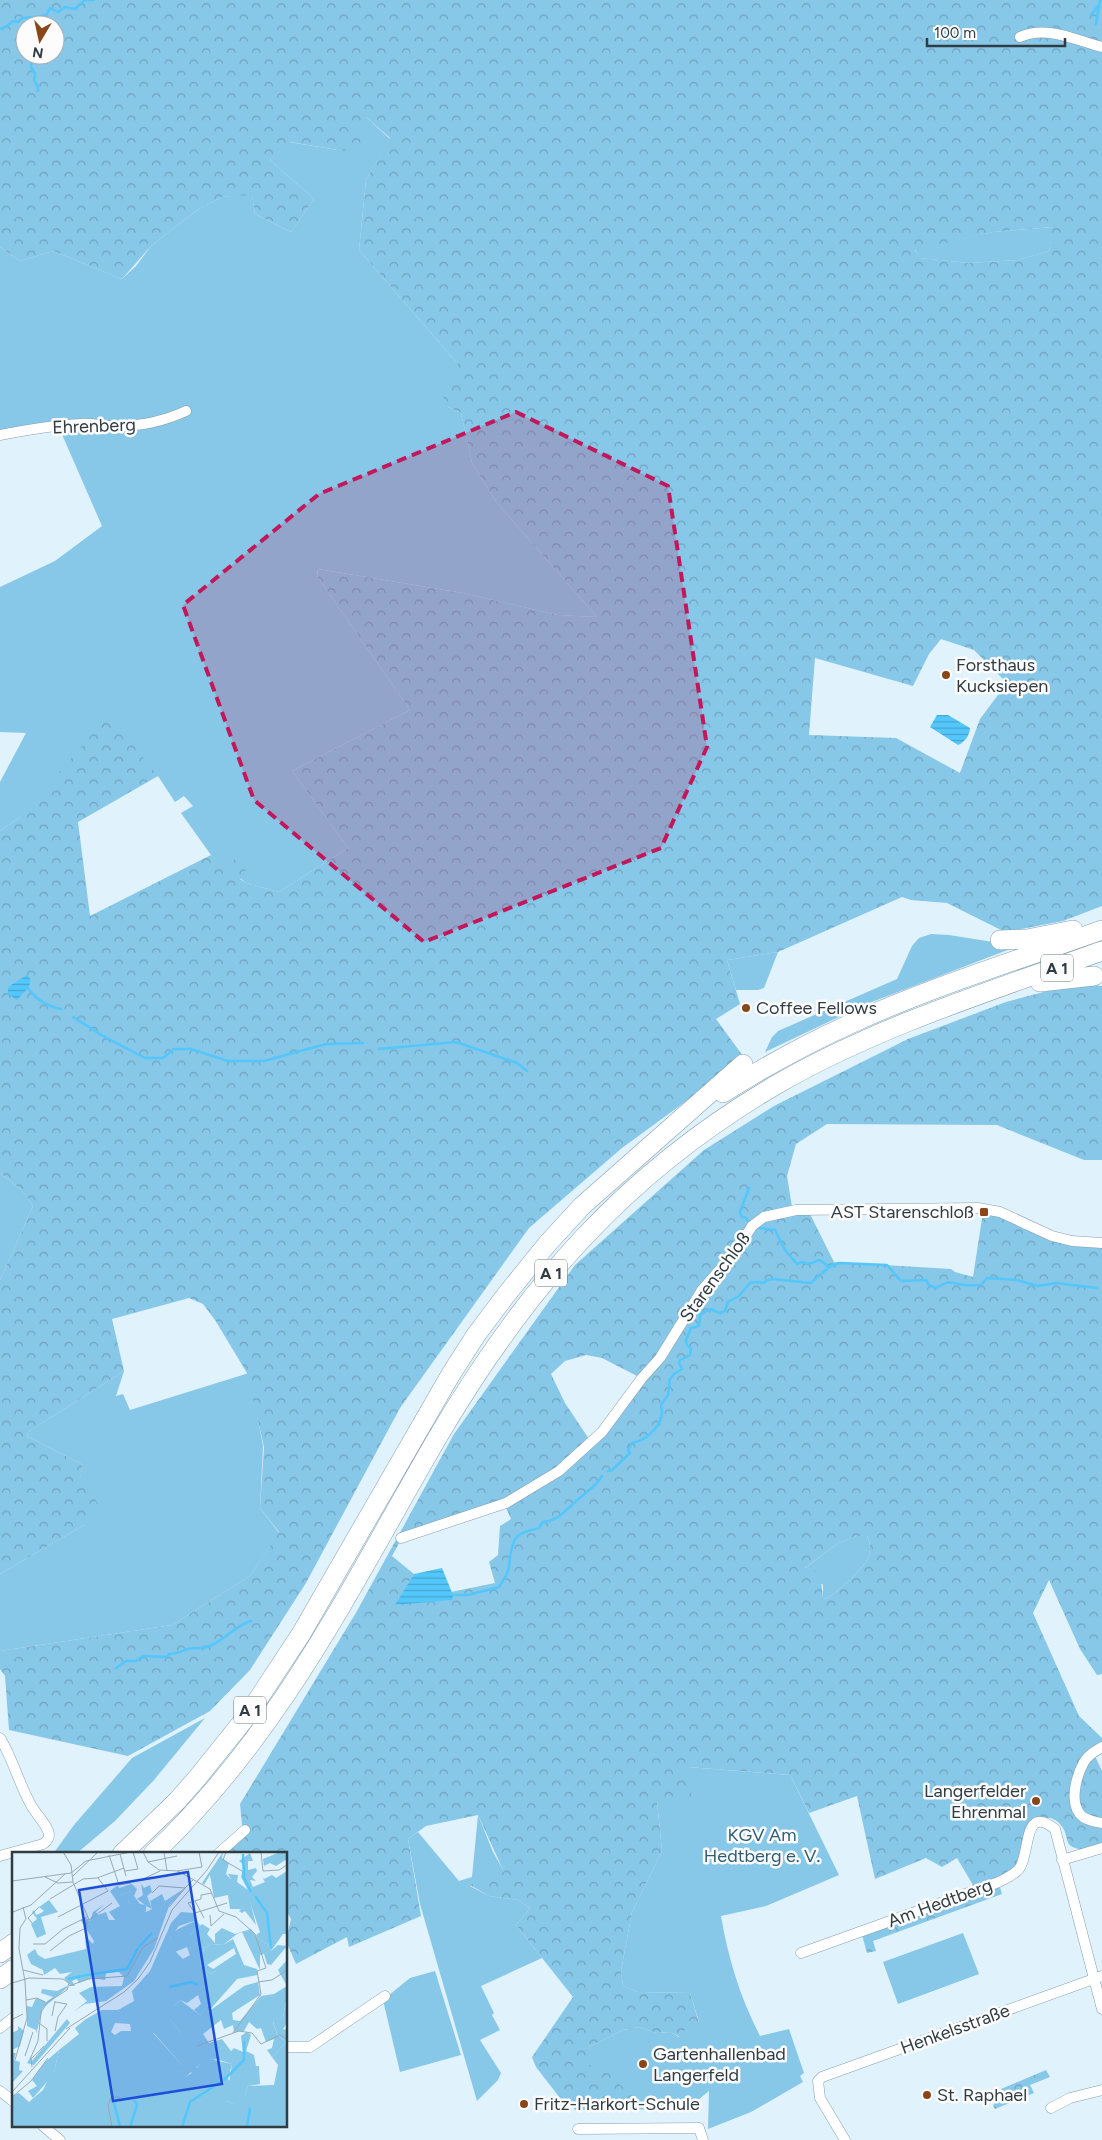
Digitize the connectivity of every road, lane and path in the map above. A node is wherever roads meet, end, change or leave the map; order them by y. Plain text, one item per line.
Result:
1 (1020, 37) dead end
2 (1102, 47) edge
3 (186, 411) dead end
4 (0, 435) edge
5 (1102, 928) edge
6 (1000, 940) dead end
7 (1102, 951) edge
8 (1094, 976) dead end
9 (1012, 984) junction
10 (743, 1064) dead end
11 (688, 1114) junction
12 (1102, 1243) edge
13 (394, 1531) junction
14 (0, 1738) edge
15 (1102, 1747) edge
16 (1102, 1823) edge
17 (245, 1830) dead end
18 (1102, 1848) edge
19 (14, 1852) edge
20 (124, 1852) edge
21 (155, 1852) edge
22 (220, 1852) edge
23 (1062, 1860) junction
24 (12, 1944) edge
25 (0, 1953) edge
26 (801, 1953) dead end
27 (12, 1970) edge
28 (1098, 1977) edge
29 (0, 1979) edge
30 (385, 1996) dead end
31 (1102, 2010) edge
32 (12, 2019) edge
33 (0, 2028) edge
34 (288, 2047) edge
35 (1102, 2090) edge
36 (0, 2091) edge
37 (12, 2100) edge
38 (1051, 2108) dead end
39 (45, 2128) edge
40 (578, 2129) dead end
41 (60, 2140) edge
42 (703, 2140) edge
43 (845, 2140) edge

1 - 2 street
3 - 4 street, Ehrenberg
5 - 6 highway
5 - 11 highway, A 1
7 - 9 highway, A 1
8 - 9 highway
9 - 13 highway, A 1
10 - 11 highway
11 - 20 highway, A 1
12 - 13 street, Starenschloß
13 - 21 highway, A 1
14 - 19 street
15 - 16 street
17 - 22 street
18 - 23 street
23 - 26 street, Am Hedtberg
23 - 28 street
24 - 25 highway
27 - 29 highway
28 - 31 street
28 - 43 street, Henkelsstraße
30 - 34 street
32 - 33 street
35 - 38 street
36 - 37 street
39 - 41 street
40 - 42 street

